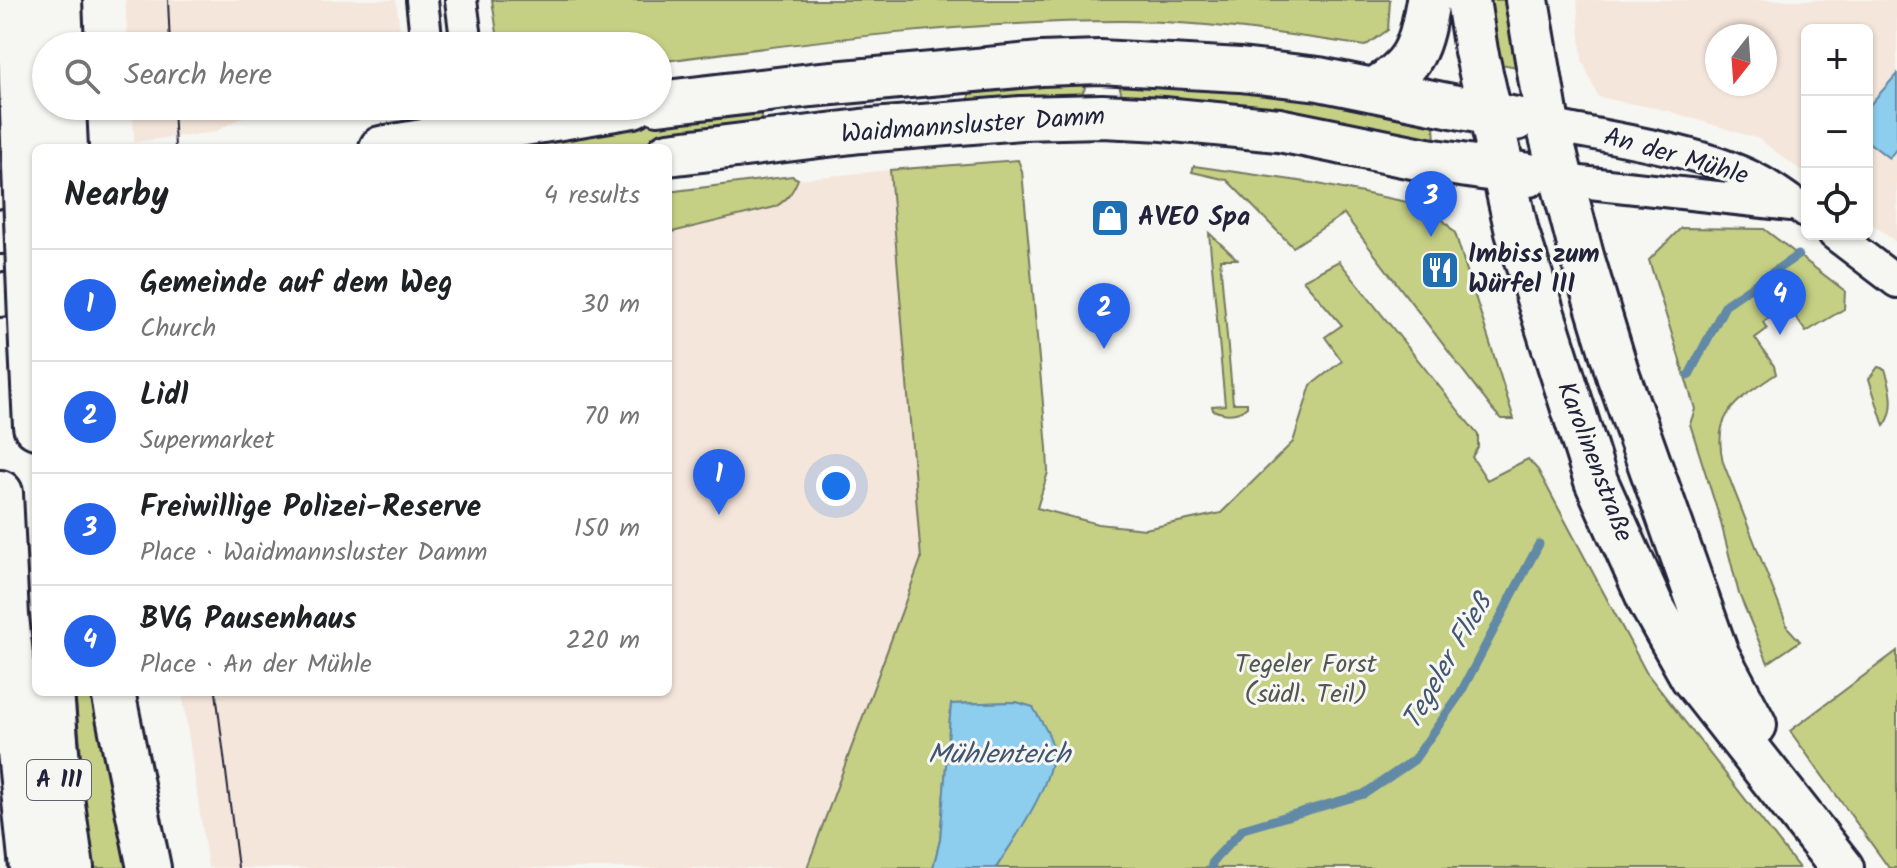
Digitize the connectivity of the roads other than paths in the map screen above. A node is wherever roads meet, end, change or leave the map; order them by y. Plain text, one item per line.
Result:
1 (19, 0) edge
2 (59, 0) edge
3 (422, 0) edge
4 (461, 0) edge
5 (1428, 0) edge
6 (1468, 0) edge
7 (1527, 0) edge
8 (60, 32) edge
9 (425, 32) edge
10 (465, 32) edge
11 (1373, 90) junction
12 (672, 101) edge
13 (1491, 114) junction
14 (64, 120) edge
15 (526, 120) edge
16 (1548, 125) junction
17 (458, 129) edge
18 (65, 144) edge
19 (397, 144) edge
20 (672, 154) edge
21 (1504, 171) junction
22 (1562, 180) junction
23 (1801, 209) edge
24 (1801, 210) edge
25 (32, 225) edge
26 (0, 232) edge
27 (1842, 240) edge
28 (1897, 282) edge
29 (32, 289) edge
30 (0, 295) edge
31 (32, 345) edge
32 (0, 493) edge
33 (51, 696) edge
34 (114, 696) edge
35 (32, 868) edge
36 (71, 868) edge
37 (149, 868) edge
38 (1843, 868) edge

1 - 31 highway, bridge
2 - 8 highway
3 - 9 street
4 - 10 street
5 - 11 main road
6 - 13 main road, Karolinenstraße
7 - 16 main road, Karolinenstraße
11 - 12 main road, Waidmannsluster Damm
11 - 13 main road, Waidmannsluster Damm
13 - 16 main road, Waidmannsluster Damm
13 - 21 main road, Karolinenstraße
14 - 18 highway
15 - 17 main road
16 - 22 main road, Karolinenstraße
16 - 23 street, An der Mühle
17 - 19 main road
20 - 21 main road, Waidmannsluster Damm
21 - 22 main road, Waidmannsluster Damm
21 - 38 main road, Karolinenstraße
22 - 24 street, An der Mühle
22 - 38 main road, Karolinenstraße
25 - 26 main road
27 - 28 street
29 - 30 main road
32 - 35 highway, A 111
33 - 36 highway, A 111
34 - 37 main road

